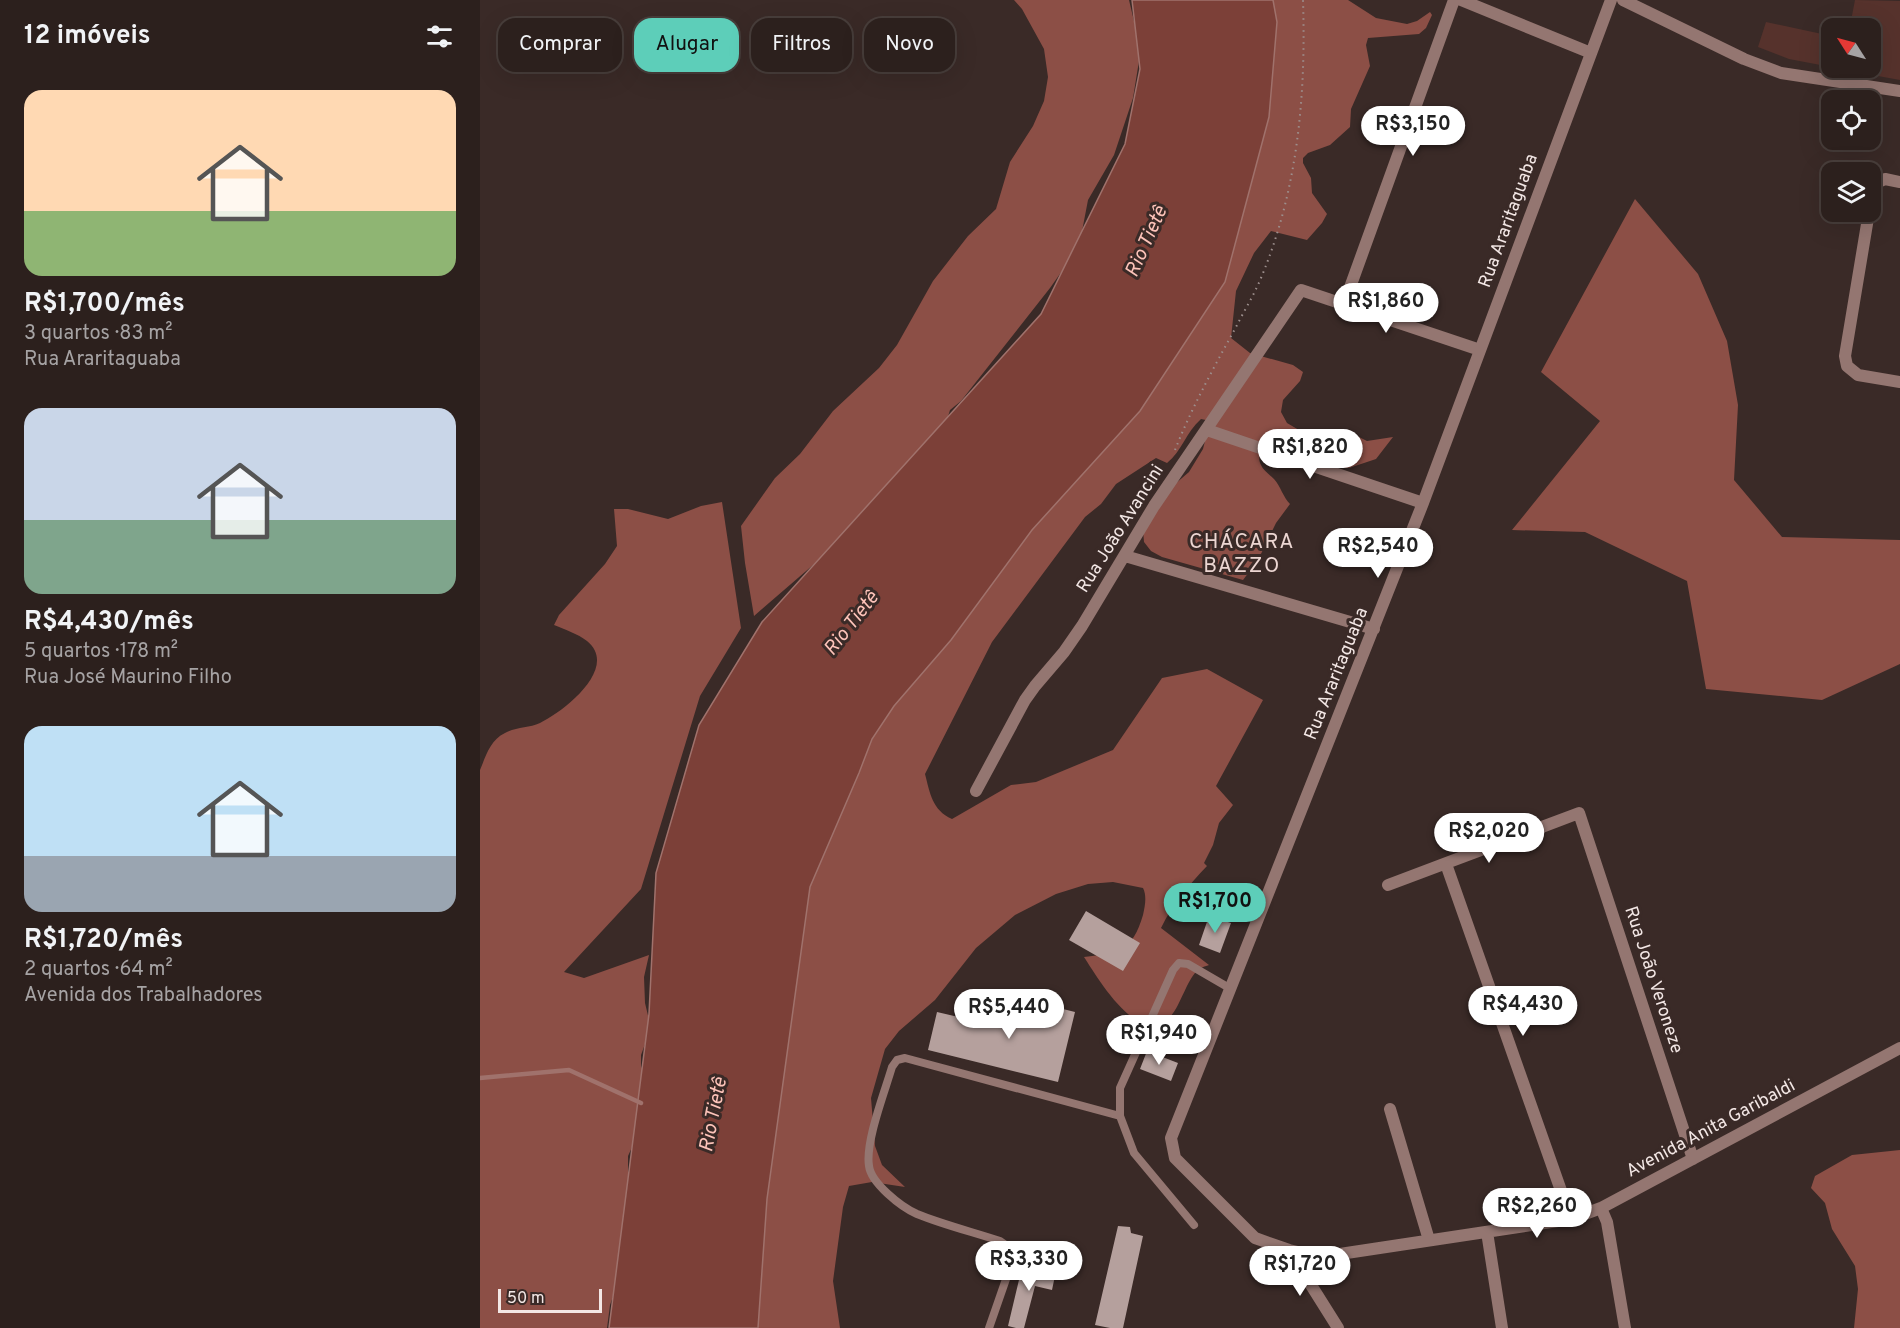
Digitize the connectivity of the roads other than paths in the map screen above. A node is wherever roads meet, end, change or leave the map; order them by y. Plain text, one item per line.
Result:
1 (1454, 0) edge
2 (1461, 0) edge
3 (1611, 0) edge
4 (1623, 0) edge
5 (1591, 53) junction
6 (1900, 91) edge
7 (1881, 181) edge
8 (1900, 182) edge
9 (1867, 222) edge
10 (1344, 304) junction
11 (1480, 350) junction
12 (1900, 382) edge
13 (1207, 430) junction
14 (1423, 503) junction
15 (1125, 556) junction
16 (1374, 629) junction
17 (976, 791) dead end
18 (1446, 864) junction
19 (1388, 885) dead end
20 (1231, 989) junction
21 (1900, 1048) edge
22 (1390, 1109) dead end
23 (1120, 1116) junction
24 (1175, 1158) joint
25 (1693, 1159) junction
26 (1601, 1208) junction
27 (1571, 1219) junction
28 (1194, 1225) dead end
29 (1487, 1232) junction
30 (1429, 1240) junction
31 (1289, 1250) junction
32 (989, 1328) edge
33 (1338, 1328) edge
34 (1502, 1328) edge
35 (1625, 1328) edge

1 - 10 street
2 - 5 street
3 - 5 street, Rua Araritaguaba
4 - 6 street
5 - 11 street, Rua Araritaguaba
7 - 8 street
9 - 12 street
10 - 11 street
10 - 13 street, Rua João Avancini
11 - 14 street, Rua Araritaguaba
13 - 14 street
13 - 15 street, Rua João Avancini
14 - 16 street, Rua Araritaguaba
15 - 16 street
15 - 17 street, Rua João Avancini
16 - 20 street, Rua Araritaguaba
18 - 19 street
18 - 25 street, Rua João Veroneze
18 - 27 street
20 - 23 lane
20 - 24 street, Rua Araritaguaba
21 - 25 street, Avenida Anita Garibaldi
22 - 30 street
23 - 28 lane
23 - 32 lane
24 - 31 street, Avenida Anita Garibaldi
25 - 26 street, Avenida Anita Garibaldi
26 - 27 street, Avenida Anita Garibaldi
26 - 35 street
27 - 29 street, Avenida Anita Garibaldi
29 - 30 street, Avenida Anita Garibaldi
29 - 34 street
30 - 31 street, Avenida Anita Garibaldi
31 - 33 street

